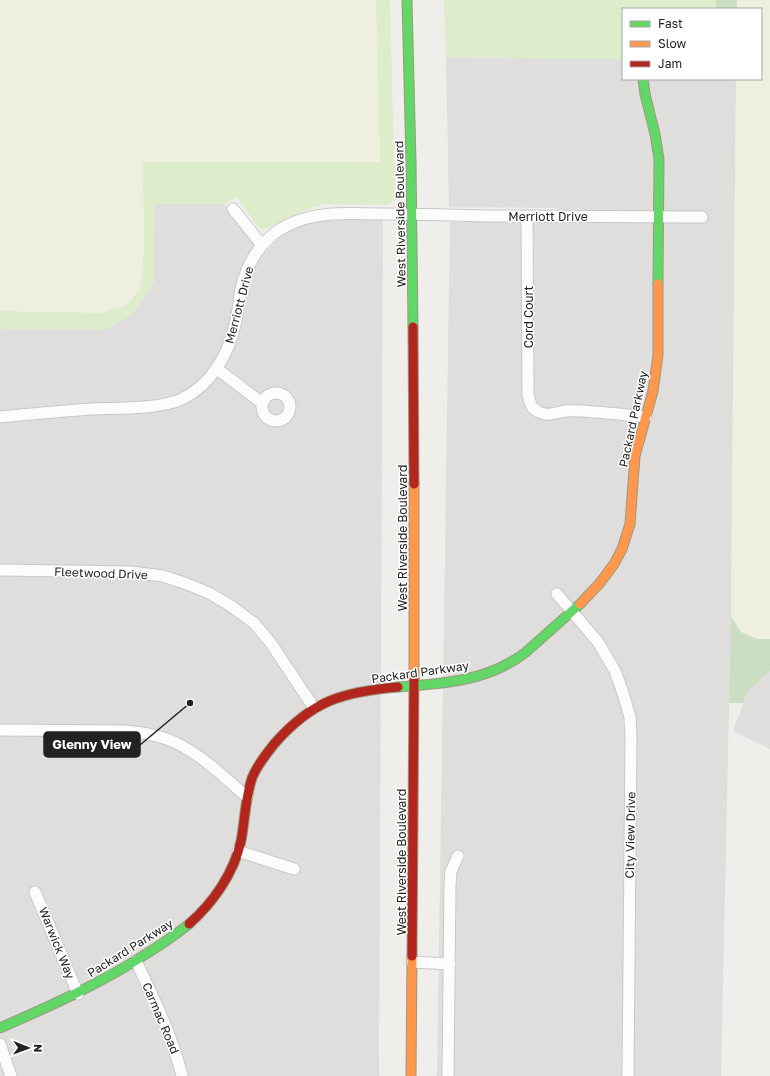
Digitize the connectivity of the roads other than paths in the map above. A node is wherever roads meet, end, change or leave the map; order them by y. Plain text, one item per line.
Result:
1 (407, 0) edge
2 (643, 80) edge
3 (233, 209) dead end
4 (412, 214) junction
5 (527, 216) junction
6 (658, 217) junction
7 (702, 217) dead end
8 (262, 245) junction
9 (216, 368) junction
10 (262, 403) dead end
11 (0, 417) edge
12 (646, 417) junction
13 (0, 570) edge
14 (557, 594) dead end
15 (572, 611) junction
16 (414, 686) junction
17 (314, 708) junction
18 (0, 730) edge
19 (247, 797) junction
20 (238, 851) junction
21 (458, 856) dead end
22 (294, 869) dead end
23 (35, 892) dead end
24 (136, 961) junction
25 (412, 962) junction
26 (450, 964) junction
27 (78, 994) junction
28 (0, 1028) edge
29 (0, 1044) edge
30 (11, 1076) edge
31 (182, 1076) edge
32 (411, 1076) edge
33 (448, 1076) edge
34 (628, 1076) edge

1 - 4 street, West Riverside Boulevard
2 - 6 street, Packard Parkway
3 - 8 street
4 - 5 street, Merriott Drive
4 - 8 street, Merriott Drive
4 - 16 street, West Riverside Boulevard
5 - 6 street, Merriott Drive
5 - 12 street, Cord Court
6 - 7 street, Merriott Drive
6 - 12 street, Packard Parkway
8 - 9 street, Merriott Drive
9 - 10 street
9 - 11 street, Merriott Drive
12 - 15 street, Packard Parkway
13 - 17 street, Fleetwood Drive
14 - 15 street, City View Drive
15 - 16 street, Packard Parkway
15 - 34 street, City View Drive
16 - 17 street, Packard Parkway
16 - 25 street, West Riverside Boulevard
17 - 19 street, Packard Parkway
18 - 19 street
19 - 20 street, Packard Parkway
20 - 22 street
20 - 24 street, Packard Parkway
21 - 26 street
23 - 27 street, Warwick Way
24 - 27 street, Packard Parkway
24 - 31 street, Carmac Road
25 - 26 street
25 - 32 street, West Riverside Boulevard
26 - 33 street
27 - 28 street, Packard Parkway
29 - 30 street

